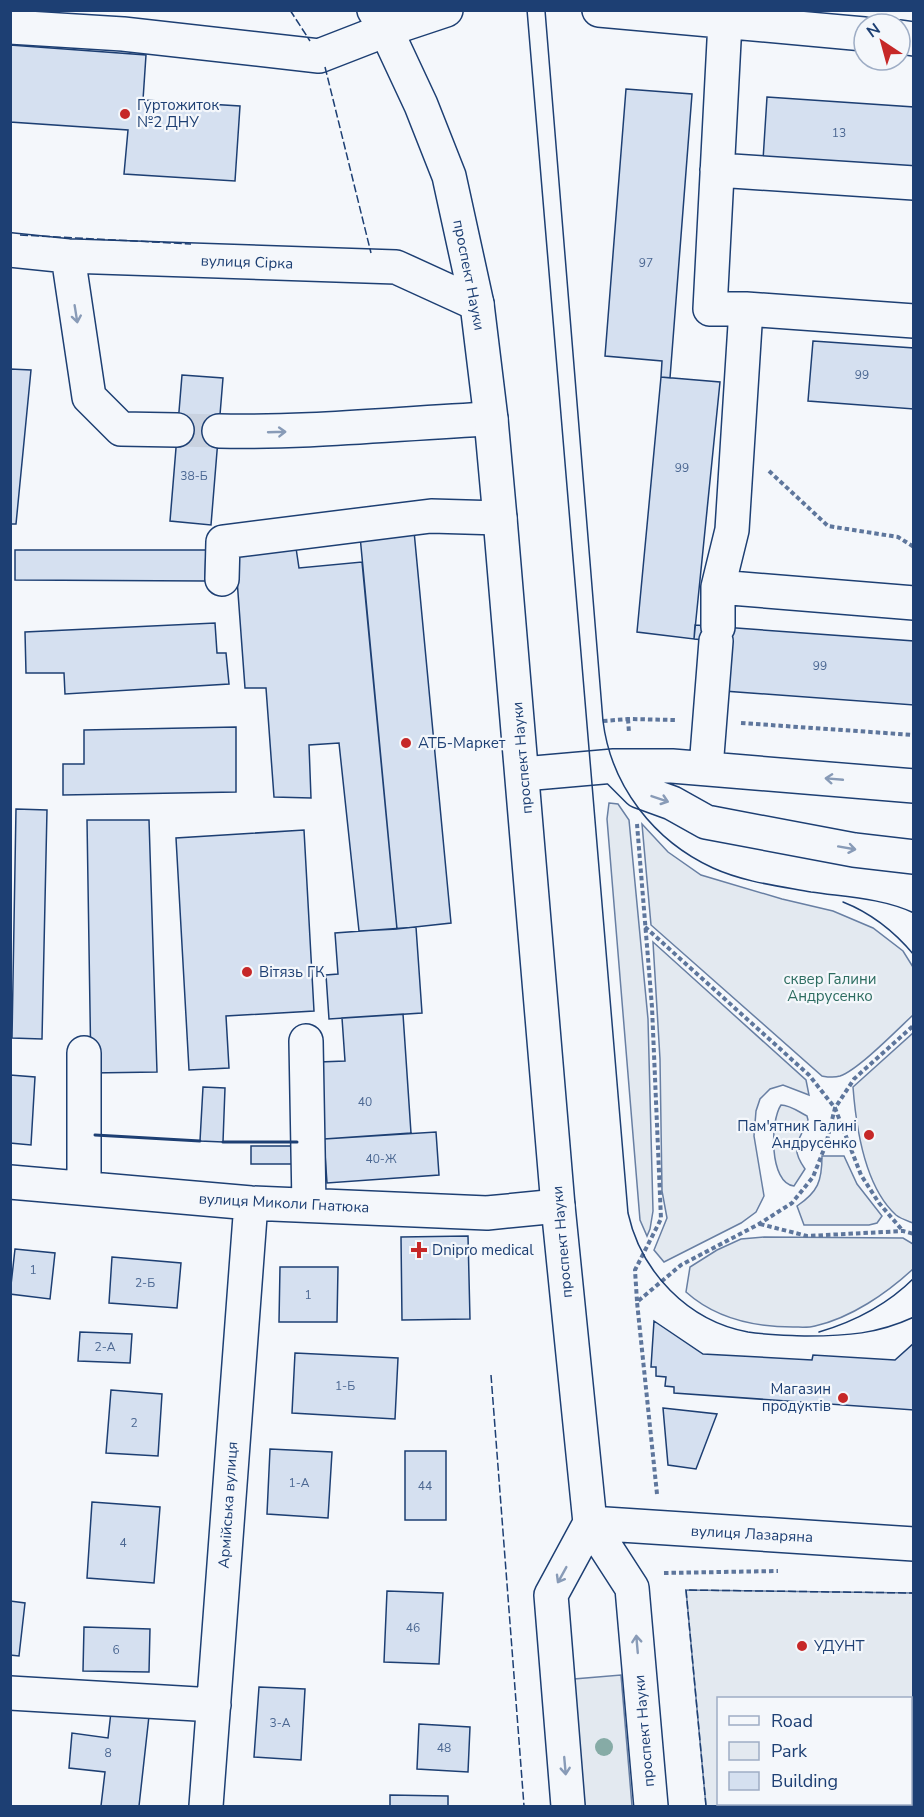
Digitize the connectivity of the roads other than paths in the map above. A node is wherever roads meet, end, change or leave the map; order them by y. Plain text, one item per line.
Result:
1 (446, 10) edge
2 (599, 10) edge
3 (380, 20) edge
4 (725, 22) junction
5 (10, 27) edge
6 (852, 33) edge
7 (717, 170) junction
8 (914, 183) edge
9 (10, 250) edge
10 (68, 256) junction
11 (477, 304) junction
12 (746, 309) junction
13 (914, 321) edge
14 (491, 419) junction
15 (177, 430) tunnel mouth
16 (219, 431) tunnel mouth
17 (500, 518) junction
18 (222, 579) dead end
19 (718, 587) junction
20 (914, 603) edge
21 (706, 768) junction
22 (627, 772) junction
23 (523, 774) junction
24 (914, 786) edge
25 (914, 857) edge
26 (306, 1041) dead end
27 (84, 1053) dead end
28 (10, 1182) edge
29 (84, 1188) junction
30 (251, 1203) junction
31 (309, 1205) junction
32 (558, 1206) junction
33 (590, 1523) junction
34 (914, 1544) edge
35 (10, 1693) edge
36 (214, 1705) junction
37 (206, 1806) edge
38 (568, 1806) edge
39 (651, 1806) edge

1 - 3 main road
2 - 4 main road
3 - 5 main road
3 - 11 main road, проспект Науки
4 - 6 main road
4 - 7 main road
7 - 8 main road
7 - 12 main road
9 - 10 main road, вулиця Сірка
10 - 11 main road, вулиця Сірка
10 -> 15 main road
11 - 14 main road, проспект Науки
12 - 13 main road
12 - 19 main road
16 -> 14 main road
14 - 17 main road, проспект Науки
17 - 18 main road
17 - 23 main road, проспект Науки
19 - 20 main road
19 - 21 main road
21 - 22 main road
24 -> 21 main road
22 - 23 main road
22 -> 25 main road
23 - 32 main road, проспект Науки
26 - 31 main road
27 - 29 main road
28 - 29 main road, вулиця Миколи Гнатюка
29 - 30 main road, вулиця Миколи Гнатюка
30 - 31 main road, вулиця Миколи Гнатюка
30 - 36 main road, Армійська вулиця
31 - 32 main road, вулиця Миколи Гнатюка
32 - 33 main road, проспект Науки
33 - 34 main road, вулиця Лазаряна
33 -> 38 main road
39 -> 33 main road, проспект Науки
35 - 36 main road
36 - 37 main road, Армійська вулиця

